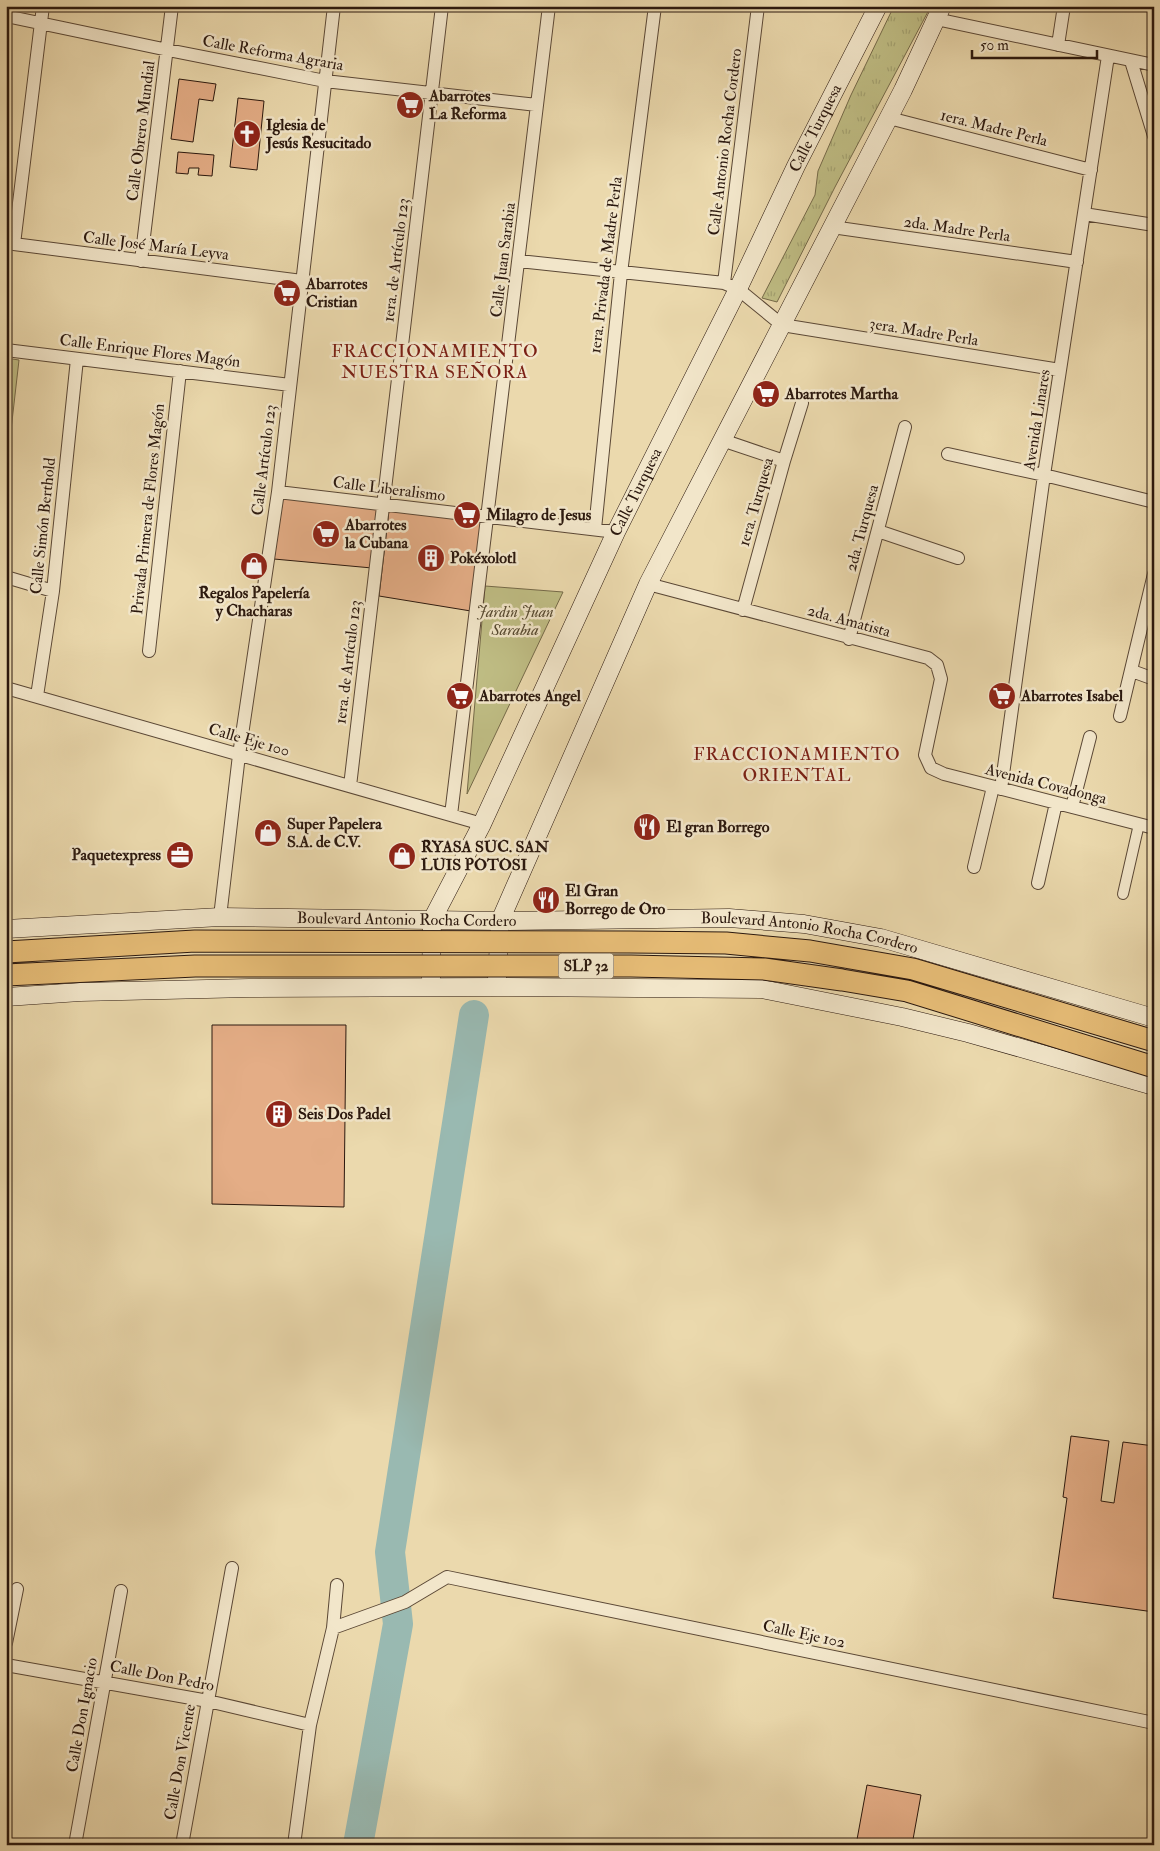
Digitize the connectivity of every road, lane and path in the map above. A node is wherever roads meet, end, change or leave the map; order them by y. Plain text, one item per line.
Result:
1 (43, 6) edge
2 (172, 6) edge
3 (334, 6) edge
4 (442, 6) edge
5 (549, 6) edge
6 (654, 6) edge
7 (758, 6) edge
8 (878, 6) edge
9 (1064, 6) edge
10 (939, 13) edge
11 (6, 16) edge
12 (41, 23) junction
13 (1058, 45) junction
14 (168, 50) junction
15 (1108, 56) junction
16 (1131, 60) junction
17 (1154, 65) edge
18 (325, 81) junction
19 (432, 93) junction
20 (537, 105) junction
21 (889, 118) junction
22 (1154, 136) edge
23 (1091, 170) junction
24 (1084, 214) junction
25 (1154, 225) edge
26 (832, 227) junction
27 (10, 244) edge
28 (141, 261) junction
29 (519, 261) junction
30 (1077, 262) junction
31 (621, 273) junction
32 (302, 281) junction
33 (731, 286) junction
34 (782, 325) junction
35 (6, 350) edge
36 (77, 359) junction
37 (1060, 370) junction
38 (180, 371) junction
39 (290, 385) junction
40 (802, 403) dead end
41 (905, 427) dead end
42 (722, 440) junction
43 (948, 454) dead end
44 (784, 461) junction
45 (1044, 475) junction
46 (278, 492) junction
47 (1154, 502) edge
48 (383, 504) junction
49 (489, 516) junction
50 (595, 529) junction
51 (878, 531) junction
52 (616, 532) junction
53 (958, 558) dead end
54 (1154, 574) edge
55 (6, 577) edge
56 (648, 584) junction
57 (53, 592) junction
58 (743, 610) junction
59 (850, 638) junction
60 (149, 651) dead end
61 (1132, 671) junction
62 (1154, 678) edge
63 (6, 688) edge
64 (37, 696) junction
65 (1120, 716) dead end
66 (1090, 737) dead end
67 (239, 755) junction
68 (931, 768) joint
69 (350, 786) junction
70 (997, 788) junction
71 (1056, 803) junction
72 (1072, 807) junction
73 (451, 815) junction
74 (482, 824) junction
75 (1140, 824) junction
76 (1154, 828) edge
77 (974, 867) dead end
78 (1038, 883) dead end
79 (1124, 894) dead end
80 (220, 917) junction
81 (352, 918) junction
82 (432, 920) junction
83 (571, 920) junction
84 (500, 921) junction
85 (6, 929) edge
86 (6, 952) edge
87 (6, 975) edge
88 (497, 986) junction
89 (353, 988) junction
90 (430, 988) junction
91 (571, 988) junction
92 (6, 997) edge
93 (1154, 1018) edge
94 (1154, 1041) edge
95 (1154, 1067) edge
96 (1154, 1086) edge
97 (232, 1568) dead end
98 (337, 1585) dead end
99 (17, 1589) dead end
100 (121, 1591) dead end
101 (333, 1628) junction
102 (6, 1643) edge
103 (6, 1664) edge
104 (104, 1682) junction
105 (208, 1701) junction
106 (1154, 1722) edge
107 (310, 1725) junction
108 (75, 1845) edge
109 (182, 1845) edge
110 (294, 1845) edge

1 - 12 street
2 - 14 street, Calle Obrero Mundial
3 - 18 street, Calle Artículo 123
4 - 19 street, 1era. de Artículo 123
5 - 20 street, Calle Juan Sarabia
6 - 31 street, 1era. Privada de Madre Perla
7 - 33 street, Calle Antonio Rocha Cordero
8 - 33 main road, Calle Turquesa
9 - 13 street
10 - 13 street
10 - 21 main road
11 - 12 street, Calle Reforma Agraria
12 - 14 street, Calle Reforma Agraria
12 - 27 street
13 - 15 street
14 - 18 street, Calle Reforma Agraria
14 - 28 street, Calle Obrero Mundial
15 - 16 street
15 - 23 street, Avenida Linares
16 - 17 street
16 - 22 street
18 - 19 street, Calle Reforma Agraria
18 - 32 street, Calle Artículo 123
19 - 20 street, Calle Reforma Agraria
19 - 48 street, 1era. de Artículo 123
20 - 29 street, Calle Juan Sarabia
21 - 23 street, 1era. Madre Perla
21 - 26 main road
23 - 24 street, Avenida Linares
24 - 25 street
24 - 30 street, Avenida Linares
26 - 30 street, 2da. Madre Perla
26 - 34 main road
27 - 28 street, Calle José María Leyva
28 - 32 street, Calle José María Leyva
29 - 31 street
29 - 49 street, Calle Juan Sarabia
30 - 37 street, Avenida Linares
31 - 33 street
31 - 50 street, 1era. Privada de Madre Perla
32 - 39 street, Calle Artículo 123
33 - 34 street
33 - 52 main road, Calle Turquesa
34 - 37 street, 3era. Madre Perla
34 - 42 main road
35 - 36 street, Calle Enrique Flores Magón
36 - 38 street, Calle Enrique Flores Magón
36 - 57 street, Calle Simón Berthold
37 - 45 street, Avenida Linares
38 - 39 street, Calle Enrique Flores Magón
38 - 60 street, Privada Primera de Flores Magón
39 - 46 street, Calle Artículo 123
40 - 44 street, 1era. Turquesa
41 - 51 street, 2da. Turquesa
42 - 44 street
42 - 56 main road
43 - 45 street
44 - 58 street, 1era. Turquesa
45 - 47 street
45 - 70 street, Avenida Linares
46 - 48 street, Calle Liberalismo
46 - 67 street, Calle Artículo 123
48 - 49 street, Calle Liberalismo
48 - 69 street, 1era. de Artículo 123
49 - 50 street, Calle Liberalismo
49 - 73 street, Calle Juan Sarabia
50 - 52 street, Calle Liberalismo
51 - 53 street
51 - 59 street, 2da. Turquesa
52 - 74 main road, Calle Turquesa
54 - 61 street
55 - 57 street
56 - 58 street, 2da. Amatista
56 - 84 main road
57 - 64 street, Calle Simón Berthold
58 - 59 street, 2da. Amatista
59 - 68 street, 2da. Amatista
61 - 62 street
61 - 65 street
63 - 64 street, Calle Eje 100
64 - 67 street, Calle Eje 100
66 - 72 street
67 - 69 street, Calle Eje 100
67 - 80 street, Calle Artículo 123
68 - 70 street, Avenida Covadonga
69 - 73 street, Calle Eje 100
70 - 71 street, Avenida Covadonga
70 - 77 street, Avenida Linares
71 - 72 street, Avenida Covadonga
71 - 78 street
72 - 75 street, Avenida Covadonga
73 - 74 street, Calle Eje 100
74 - 82 main road, Calle Turquesa
75 - 76 street, Avenida Covadonga
75 - 79 street
80 - 81 main road, Boulevard Antonio Rocha Cordero
80 - 85 main road, Boulevard Antonio Rocha Cordero
81 - 82 main road, Boulevard Antonio Rocha Cordero
81 - 89 main road
82 - 84 main road, Boulevard Antonio Rocha Cordero
82 - 90 main road, Calle Turquesa
83 - 84 main road, Boulevard Antonio Rocha Cordero
83 - 91 main road
83 - 93 main road, Boulevard Antonio Rocha Cordero
84 - 88 main road
86 - 94 highway, Boulevard Antonio Rocha Cordero / SLP 32, bridge
87 - 95 highway, SLP 32, bridge
88 - 90 main road, SLP 32
88 - 91 main road, SLP 32
89 - 90 main road, SLP 32
89 - 92 main road, SLP 32
91 - 96 main road, SLP 32
97 - 105 street, Calle Don Vicente
98 - 101 street
99 - 102 street
100 - 104 street, Calle Don Ignacio
101 - 106 street, Calle Eje 102
101 - 107 street
103 - 104 street, Calle Don Pedro
104 - 105 street, Calle Don Pedro
104 - 108 street, Calle Don Ignacio
105 - 107 street, Calle Don Pedro
105 - 109 street, Calle Don Vicente
107 - 110 street

